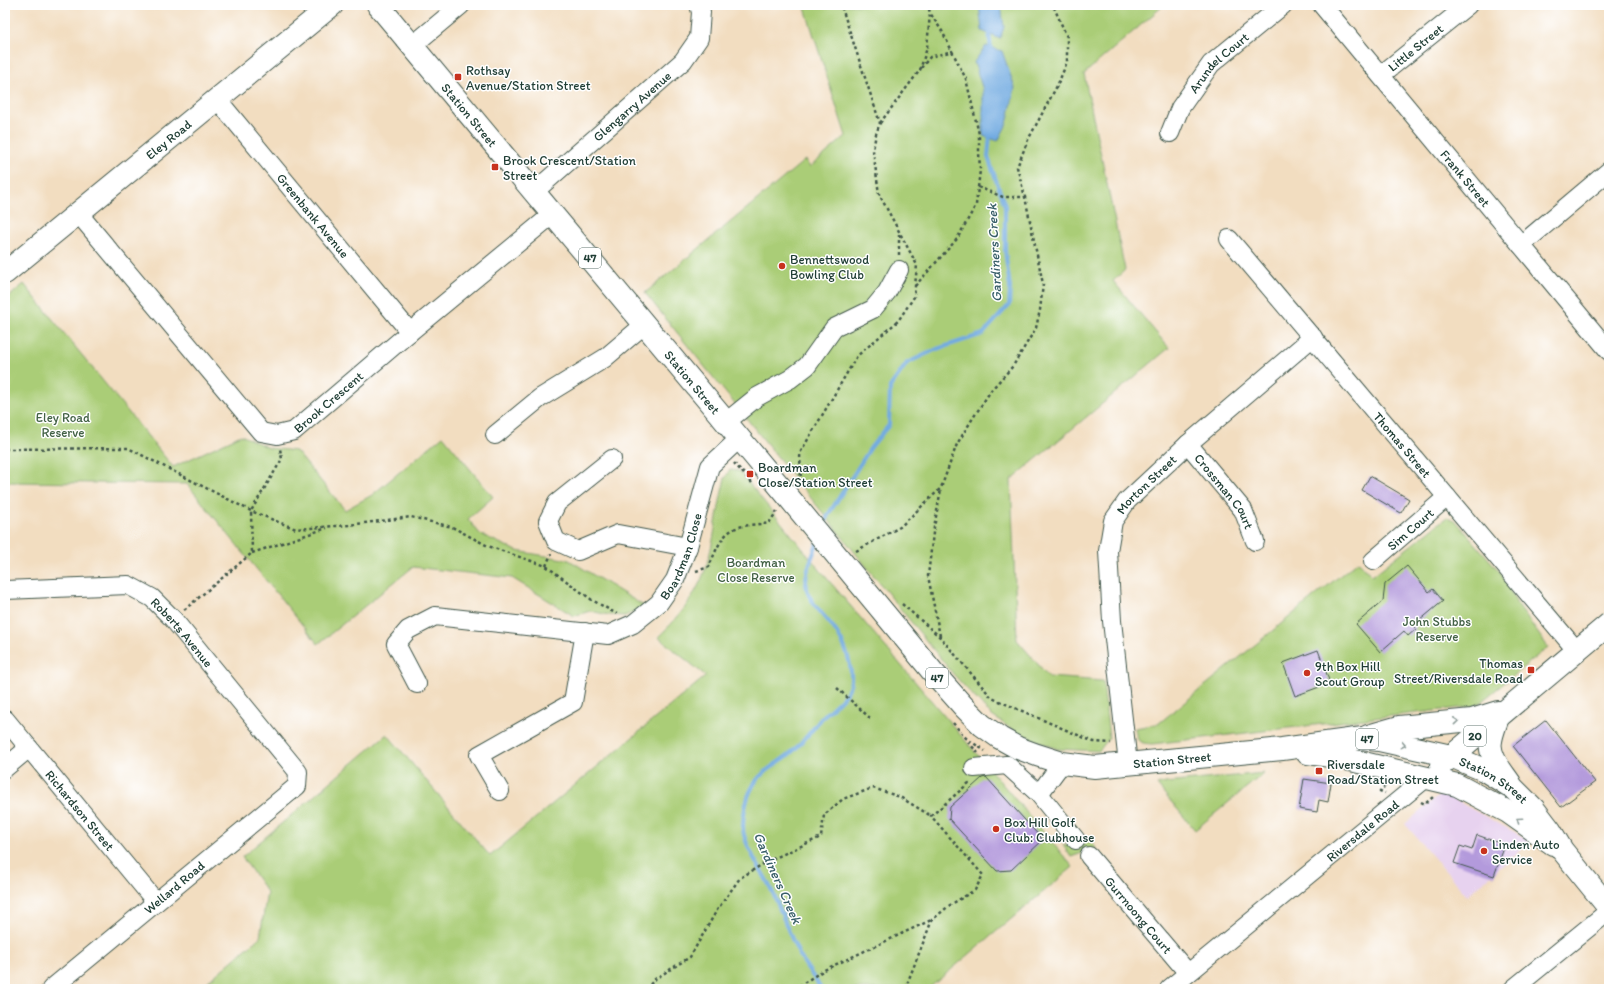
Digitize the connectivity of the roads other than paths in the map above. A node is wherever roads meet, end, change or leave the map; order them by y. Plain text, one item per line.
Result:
1 (332, 5) edge
2 (378, 5) edge
3 (461, 5) edge
4 (699, 5) edge
5 (1282, 5) edge
6 (1322, 5) edge
7 (1468, 5) edge
8 (412, 46) junction
9 (1382, 75) junction
10 (217, 99) junction
11 (1170, 133) dead end
12 (1609, 171) edge
13 (535, 191) junction
14 (78, 213) junction
15 (553, 214) junction
16 (1229, 239) dead end
17 (1521, 245) junction
18 (899, 270) road end
19 (5, 273) edge
20 (645, 324) junction
21 (410, 332) junction
22 (1313, 337) junction
23 (1609, 350) edge
24 (495, 435) dead end
25 (730, 438) junction
26 (1188, 444) junction
27 (612, 459) dead end
28 (1447, 497) junction
29 (1255, 541) dead end
30 (688, 547) junction
31 (1373, 561) dead end
32 (5, 590) edge
33 (1609, 624) edge
34 (585, 632) junction
35 (1576, 651) junction
36 (416, 684) dead end
37 (1502, 713) junction
38 (5, 719) edge
39 (1362, 738) junction
40 (29, 748) junction
41 (1282, 749) junction
42 (1012, 756) junction
43 (1451, 756) junction
44 (1062, 763) junction
45 (1128, 764) junction
46 (981, 767) road end
47 (5, 768) edge
48 (1426, 778) junction
49 (297, 786) joint
50 (1514, 788) junction
51 (500, 791) dead end
52 (1039, 794) junction
53 (1076, 840) dead end
54 (1562, 850) junction
55 (1089, 856) dead end
56 (156, 902) junction
57 (1609, 910) edge
58 (1188, 973) junction
59 (51, 989) edge
60 (1169, 989) edge
61 (1513, 989) edge

1 - 10 main road, Eley Road
2 - 8 main road, Station Street / 47
3 - 8 street
4 - 13 street, Glengarry Avenue
5 - 11 street, Arundel Court
6 - 9 street, Frank Street
7 - 9 street, Little Street
8 - 13 main road, Station Street / 47
9 - 17 street, Frank Street
10 - 14 main road, Eley Road
10 - 21 street, Greenbank Avenue
12 - 17 street
13 - 15 main road, Station Street / 47
14 - 19 main road, Eley Road
14 - 21 street, Brook Crescent
15 - 20 main road, Station Street / 47
15 - 21 street, Brook Crescent
16 - 22 street, Thomas Street
17 - 23 street, Frank Street
18 - 25 street, Boardman Close
20 - 24 street
20 - 25 main road, Station Street / 47
22 - 26 street, Morton Street
22 - 28 street, Thomas Street
25 - 30 street, Boardman Close
25 - 42 main road, Station Street / 47
26 - 29 street, Crossman Court
26 - 45 street, Morton Street
27 - 30 street
28 - 31 street, Sim Court
28 - 35 street, Thomas Street
30 - 34 street, Boardman Close
32 - 49 street, Roberts Avenue
33 - 35 main road, Riversdale Road / 20
34 - 36 street, Boardman Close
34 - 51 street
35 - 37 main road, Riversdale Road / 20
39 -> 37 main road
37 - 43 main road, Riversdale Road / 20
37 - 50 main road
38 - 40 street, Richardson Street
39 - 41 main road, Station Street / 47
39 -> 43 main road, Station Street / 47
40 - 47 street
40 - 56 street, Richardson Street
41 - 45 main road, Station Street / 47
41 - 48 main road, Station Street / 47
42 - 44 main road, Station Street / 47
42 - 46 street
42 - 52 street, Station Street
43 - 48 main road, Riversdale Road / 20
43 - 50 main road, Station Street / 47
44 - 45 main road, Station Street / 47
44 - 52 street
54 -> 48 main road, Station Street / 47
48 - 58 street, Riversdale Road
49 - 56 street, Wellard Road
50 - 54 main road, Station Street / 47
52 - 53 street, Station Street
54 - 57 main road, Station Street / 47
55 - 58 street, Gurrnoong Court
56 - 59 street, Wellard Road
57 - 61 street
58 - 60 street, Riversdale Road

